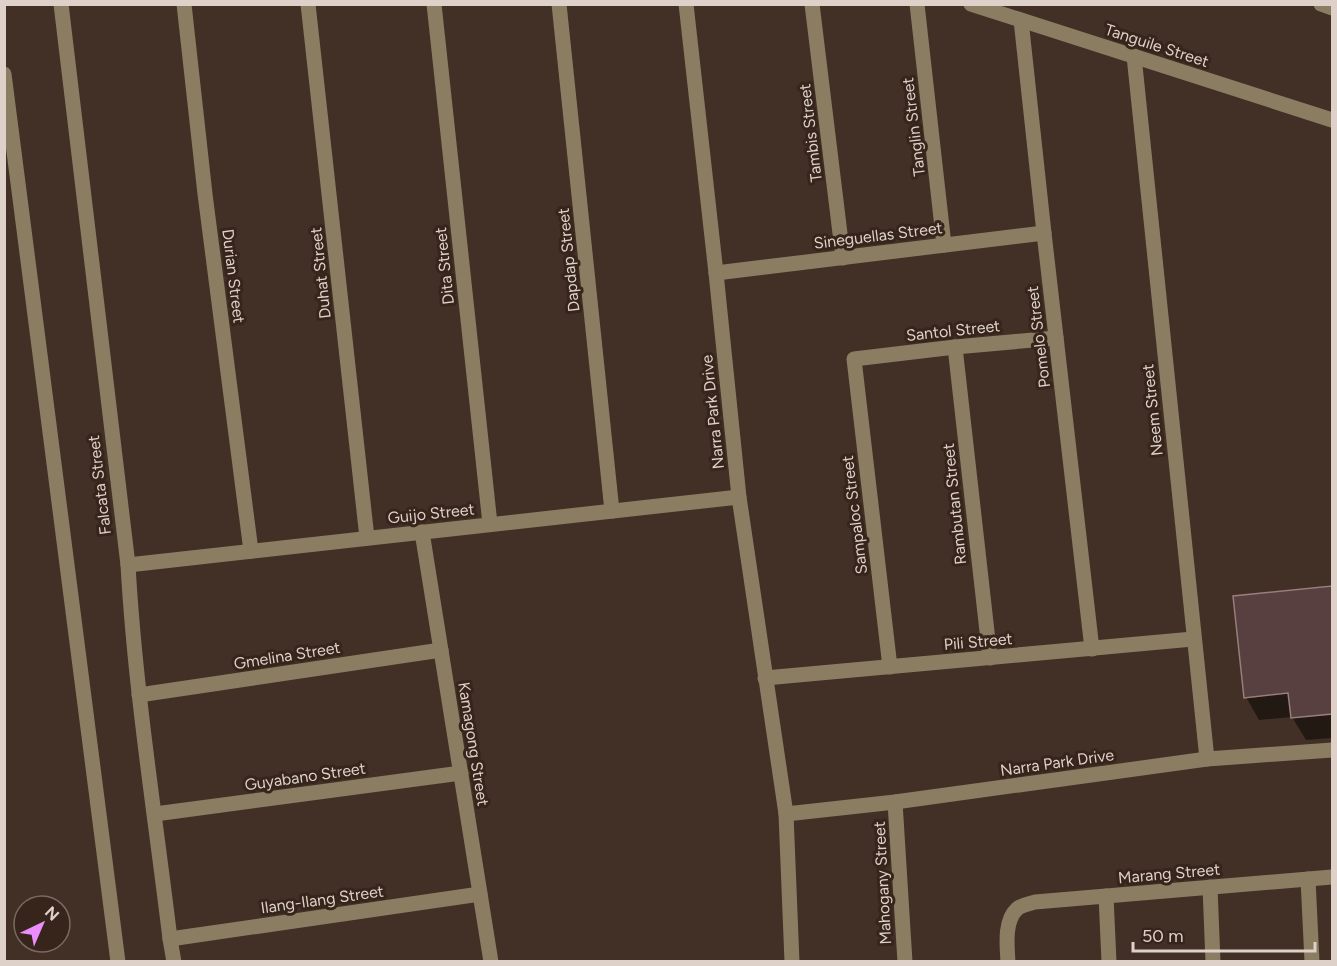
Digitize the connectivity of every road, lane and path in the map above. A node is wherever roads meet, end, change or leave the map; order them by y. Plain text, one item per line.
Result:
1 (61, 4) edge
2 (184, 4) edge
3 (308, 4) edge
4 (434, 4) edge
5 (559, 4) edge
6 (686, 4) edge
7 (812, 4) edge
8 (916, 4) edge
9 (971, 4) edge
10 (1322, 4) edge
11 (1332, 8) edge
12 (1021, 21) junction
13 (1134, 56) junction
14 (4, 74) edge
15 (1332, 120) edge
16 (1044, 233) junction
17 (944, 245) junction
18 (843, 258) junction
19 (717, 273) junction
20 (1056, 338) junction
21 (955, 346) junction
22 (854, 359) joint
23 (739, 497) junction
24 (612, 511) junction
25 (490, 524) junction
26 (422, 532) junction
27 (367, 538) junction
28 (251, 551) junction
29 (128, 565) junction
30 (1193, 639) junction
31 (1092, 649) junction
32 (441, 650) junction
33 (990, 658) junction
34 (890, 667) junction
35 (765, 678) junction
36 (139, 695) junction
37 (1332, 750) edge
38 (1207, 759) junction
39 (461, 773) junction
40 (895, 802) junction
41 (155, 814) junction
42 (786, 814) junction
43 (1332, 877) edge
44 (1308, 879) junction
45 (1210, 887) junction
46 (480, 894) junction
47 (1106, 896) junction
48 (170, 939) junction
49 (118, 962) edge
50 (174, 962) edge
51 (491, 962) edge
52 (792, 962) edge
53 (905, 962) edge
54 (1008, 962) edge
55 (1109, 962) edge
56 (1213, 962) edge
57 (1312, 962) edge

1 - 29 street, Falcata Street
2 - 28 street, Durian Street
3 - 27 street, Duhat Street
4 - 25 street, Dita Street
5 - 24 street, Dapdap Street
6 - 19 street, Narra Park Drive
7 - 18 street, Tambis Street
8 - 17 street, Tanglin Street
9 - 12 street, Tanguile Street
10 - 11 street
12 - 13 street, Tanguile Street
12 - 16 street, Pomelo Street
13 - 15 street, Tanguile Street
13 - 30 street, Neem Street
14 - 49 street
16 - 17 street, Sineguellas Street
16 - 20 street, Pomelo Street
17 - 18 street, Sineguellas Street
18 - 19 street, Sineguellas Street
19 - 23 street, Narra Park Drive
20 - 21 street, Santol Street
20 - 31 street, Pomelo Street
21 - 22 street, Santol Street
21 - 33 street, Rambutan Street
22 - 34 street, Sampaloc Street
23 - 24 street, Guijo Street
23 - 35 street, Narra Park Drive
24 - 25 street, Guijo Street
25 - 26 street, Guijo Street
26 - 27 street, Guijo Street
26 - 32 street, Kamagong Street
27 - 28 street, Guijo Street
28 - 29 street, Guijo Street
29 - 36 street, Falcata Street
30 - 31 street, Pili Street
30 - 38 street, Neem Street
31 - 33 street, Pili Street
32 - 36 street, Gmelina Street
32 - 39 street, Kamagong Street
33 - 34 street, Pili Street
34 - 35 street, Pili Street
35 - 42 street, Narra Park Drive
36 - 41 street, Falcata Street
37 - 38 street, Narra Park Drive
38 - 40 street, Narra Park Drive
39 - 41 street, Guyabano Street
39 - 46 street, Kamagong Street
40 - 42 street, Narra Park Drive
40 - 53 street, Mahogany Street
41 - 48 street, Falcata Street
42 - 52 street, Narra Park Drive
43 - 44 street, Marang Street
44 - 45 street, Marang Street
44 - 57 street
45 - 47 street, Marang Street
45 - 56 street
46 - 48 street, Ilang-Ilang Street
46 - 51 street, Kamagong Street
47 - 54 street, Marang Street
47 - 55 street
48 - 50 street, Falcata Street

